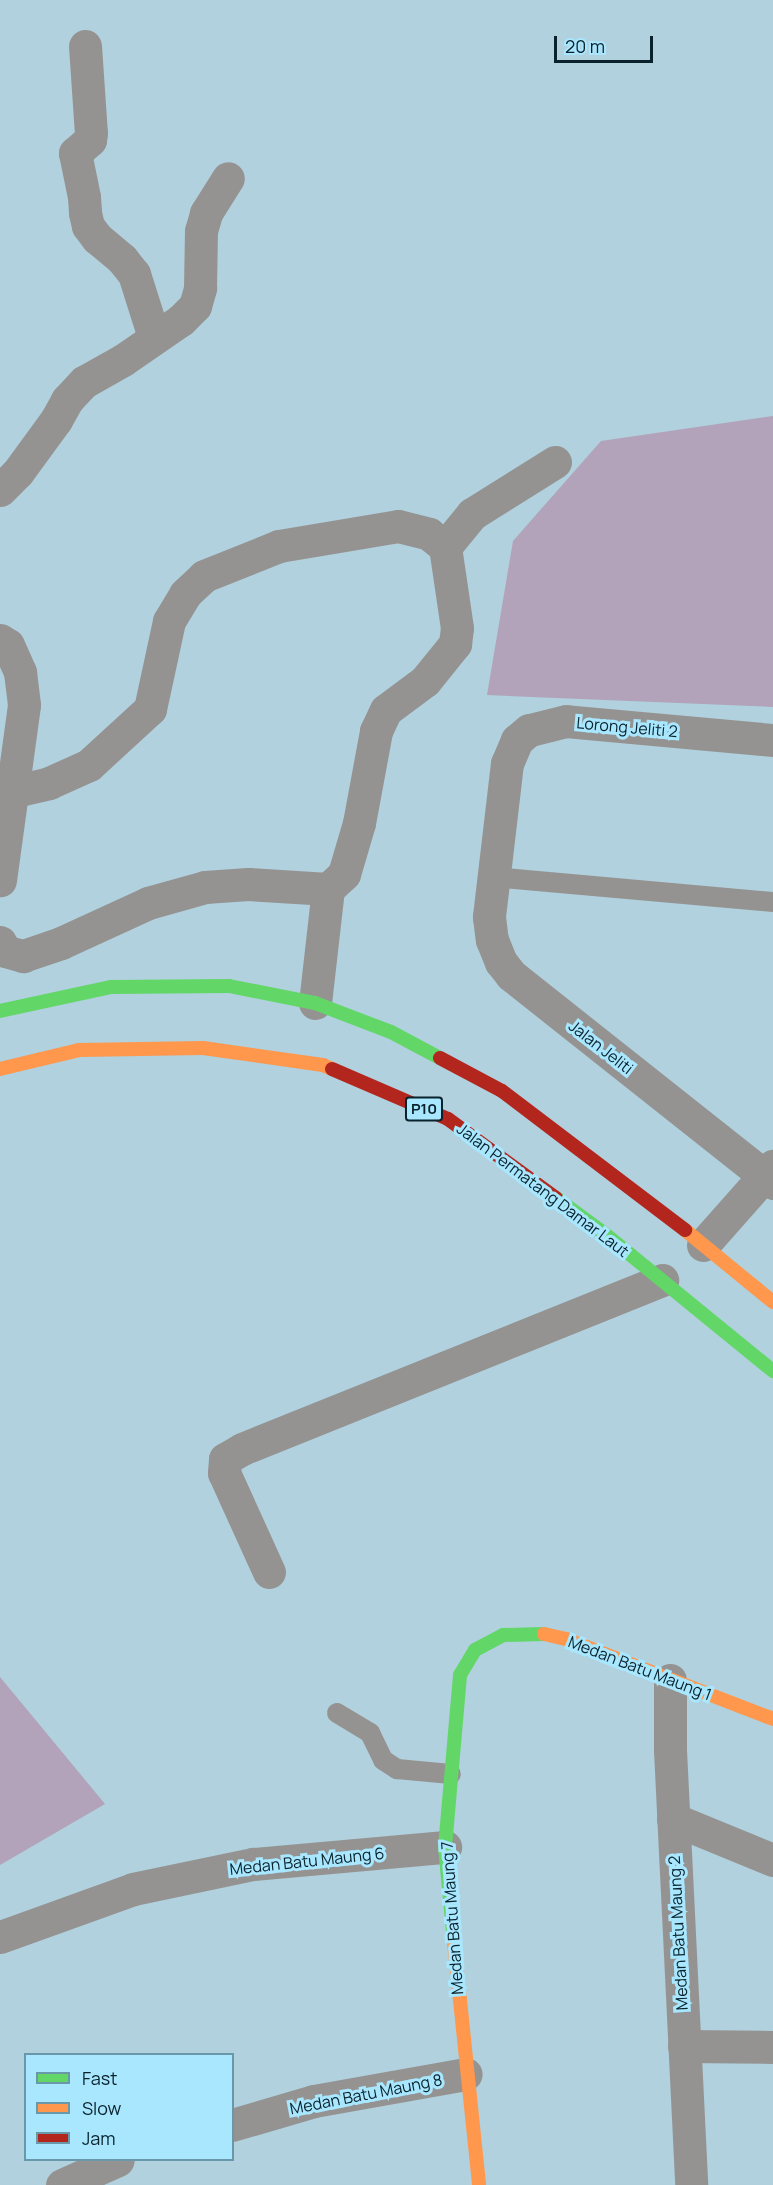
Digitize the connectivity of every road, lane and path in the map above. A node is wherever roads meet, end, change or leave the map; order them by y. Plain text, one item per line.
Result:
1 (86, 46) dead end
2 (228, 178) dead end
3 (154, 337) junction
4 (555, 462) dead end
5 (0, 490) edge
6 (445, 547) junction
7 (0, 640) edge
8 (773, 740) edge
9 (11, 792) junction
10 (493, 877) junction
11 (0, 880) edge
12 (328, 889) junction
13 (773, 902) edge
14 (0, 942) edge
15 (315, 1003) junction
16 (0, 1011) edge
17 (0, 1069) edge
18 (770, 1175) edge
19 (703, 1245) junction
20 (662, 1280) junction
21 (773, 1302) edge
22 (773, 1371) edge
23 (269, 1572) dead end
24 (502, 1635) joint
25 (670, 1680) junction
26 (338, 1713) dead end
27 (773, 1719) edge
28 (451, 1774) junction
29 (673, 1820) junction
30 (445, 1847) junction
31 (773, 1860) edge
32 (0, 1937) edge
33 (684, 2046) junction
34 (773, 2048) edge
35 (466, 2074) junction
36 (234, 2124) edge
37 (116, 2161) edge
38 (62, 2185) edge
39 (479, 2185) edge
40 (691, 2185) edge

1 - 3 street
2 - 3 street
3 - 5 street
4 - 6 street
6 - 9 street
6 - 12 street
7 - 9 street
8 - 10 street, Lorong Jeliti 2
9 - 11 street
10 - 13 lane
10 - 18 street, Jalan Jeliti
12 - 14 street
12 - 15 street
15 - 16 main road
15 - 19 main road
17 - 20 main road, Jalan Permatang Damar Laut / P10
18 - 19 street
19 - 21 main road
20 - 22 main road, Jalan Permatang Damar Laut / P10
20 - 23 street
24 - 25 main road, Medan Batu Maung 1
24 - 28 main road, Medan Batu Maung 7
25 - 27 main road, Medan Batu Maung 1
25 - 29 street, Medan Batu Maung 2
26 - 28 lane
28 - 30 main road, Medan Batu Maung 7
29 - 31 street
29 - 33 street, Medan Batu Maung 2
30 - 32 street, Medan Batu Maung 6
30 - 35 main road, Medan Batu Maung 7
33 - 34 street
33 - 40 street, Medan Batu Maung 2
35 - 36 street, Medan Batu Maung 8
35 - 39 main road, Medan Batu Maung 7
37 - 38 street

